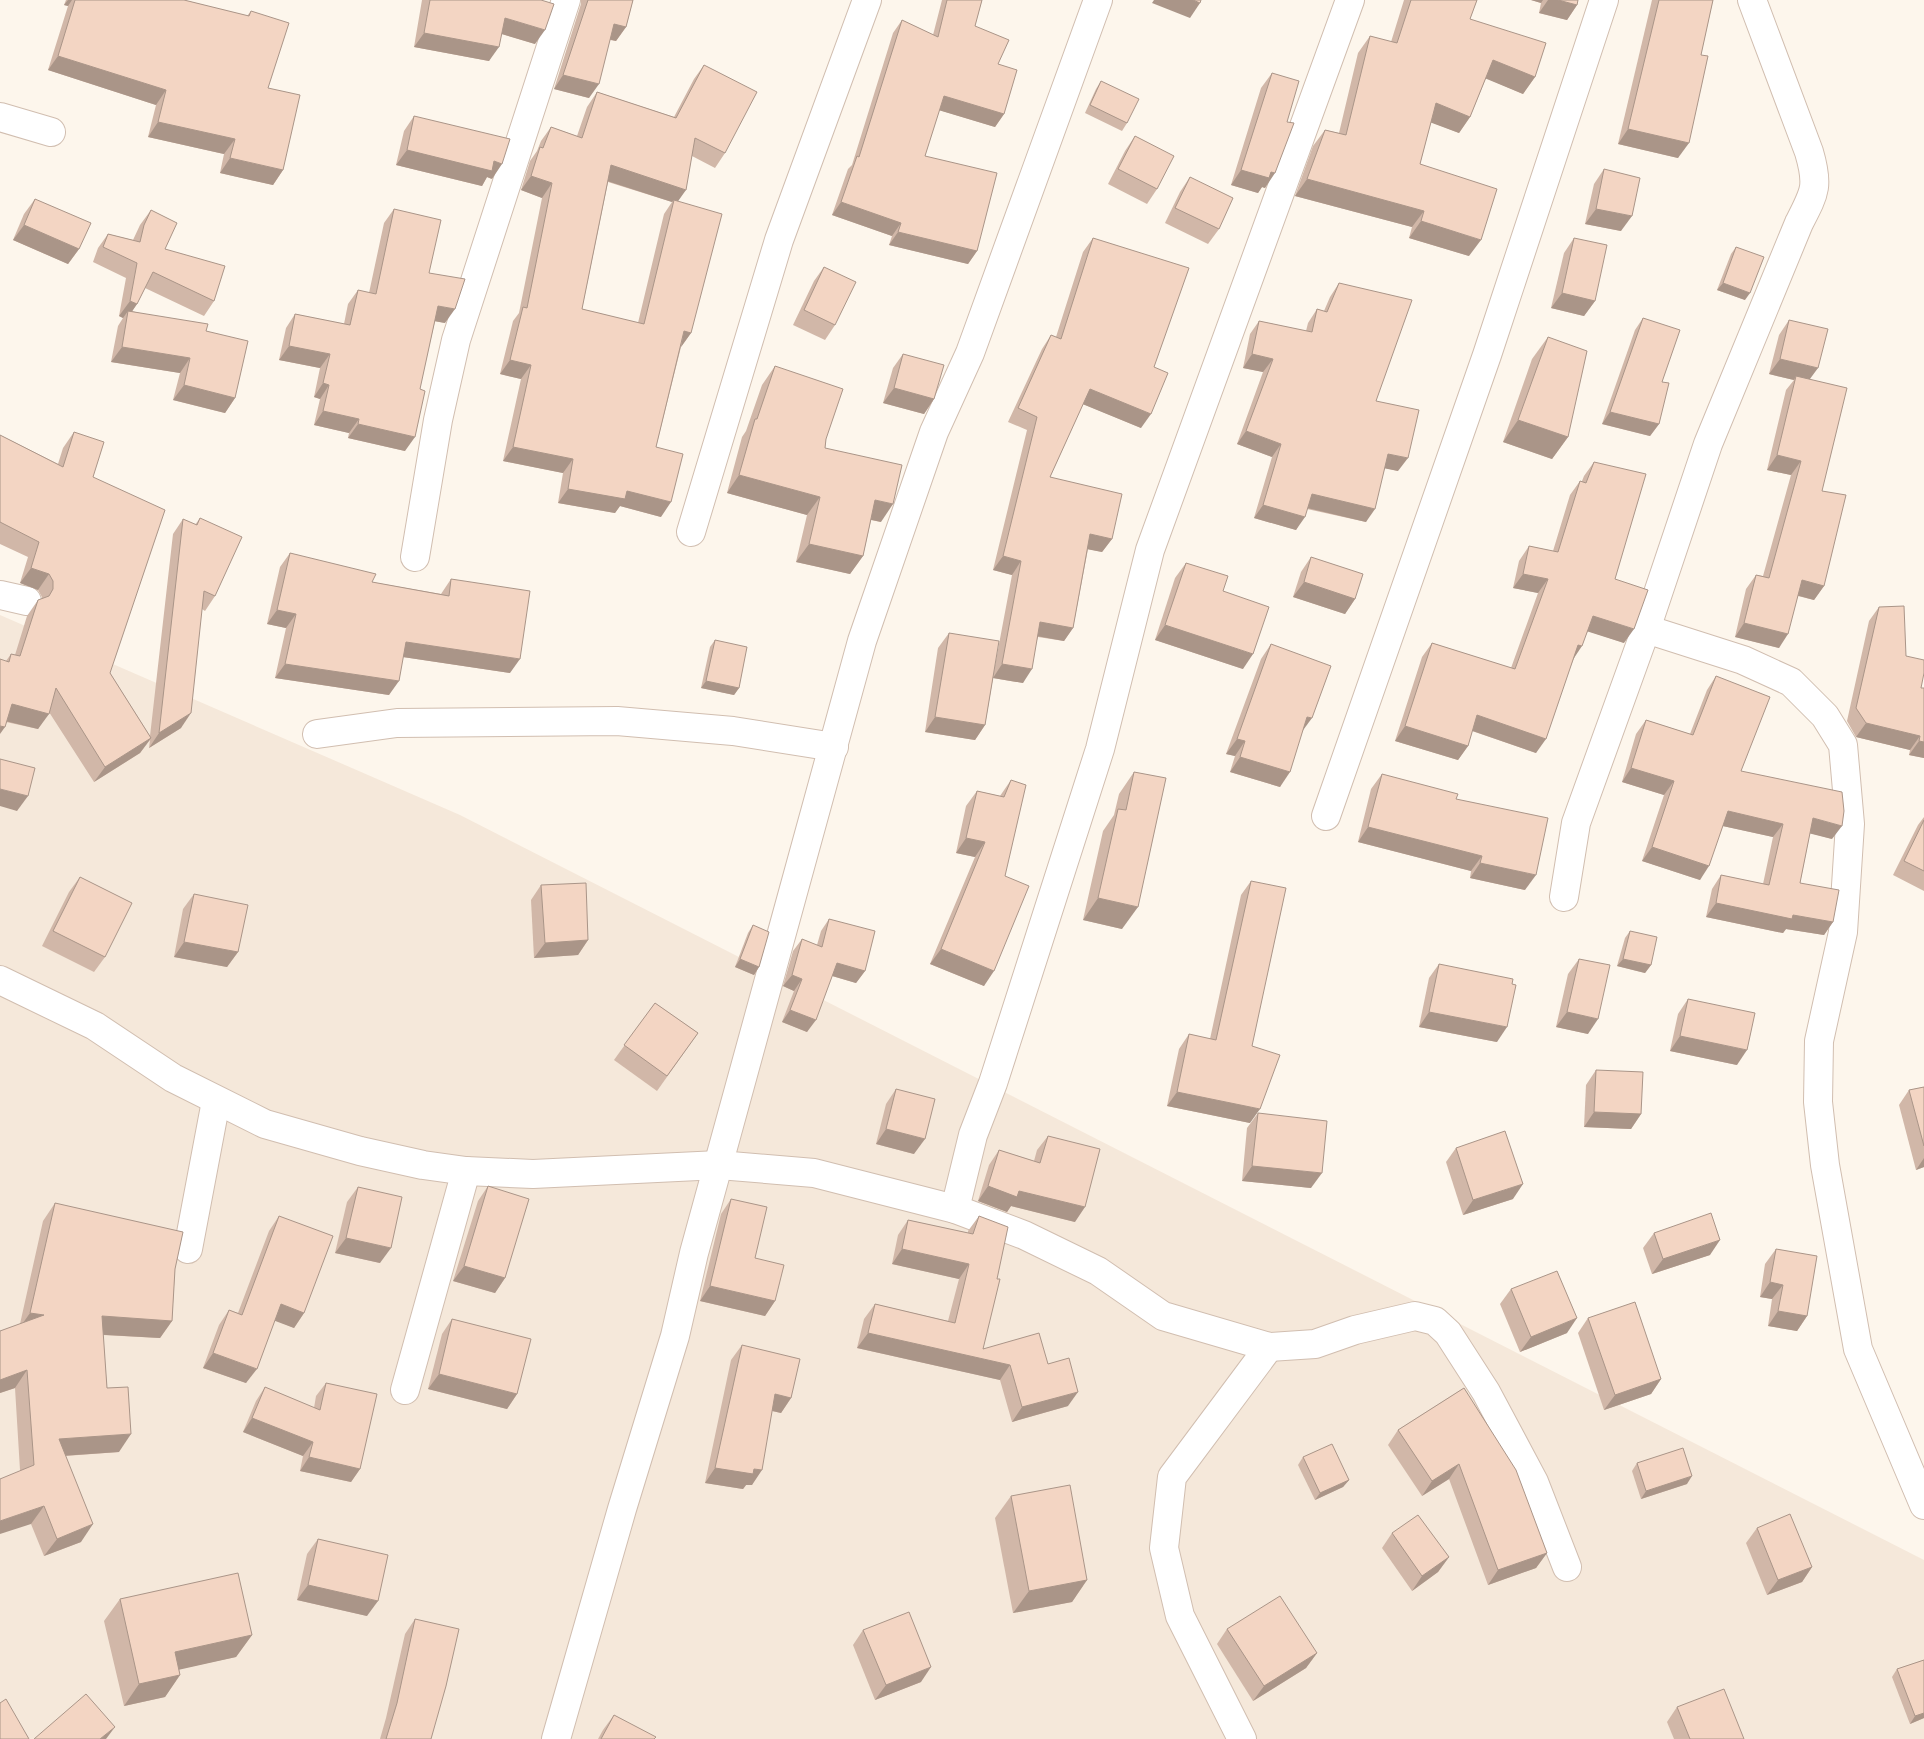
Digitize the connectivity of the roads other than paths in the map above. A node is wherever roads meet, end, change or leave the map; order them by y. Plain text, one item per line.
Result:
1 (867, 0) edge
2 (1098, 0) edge
3 (1350, 0) edge
4 (1604, 0) edge
5 (1752, 0) edge
6 (557, 3) edge
7 (0, 117) edge
8 (51, 132) dead end
9 (690, 532) dead end
10 (415, 557) dead end
11 (0, 595) edge
12 (27, 601) dead end
13 (1646, 629) junction
14 (317, 734) dead end
15 (834, 747) junction
16 (1326, 816) dead end
17 (1564, 897) dead end
18 (0, 980) edge
19 (216, 1101) junction
20 (719, 1165) junction
21 (466, 1171) junction
22 (955, 1209) junction
23 (188, 1249) dead end
24 (1269, 1347) junction
25 (405, 1390) dead end
26 (1924, 1505) edge
27 (1567, 1567) dead end
28 (556, 1739) edge
29 (1242, 1739) edge

1 - 9 street
2 - 15 street
3 - 22 street
4 - 16 street
5 - 13 street
6 - 10 street
7 - 8 street
11 - 12 street
13 - 17 street
13 - 26 street
14 - 15 street
15 - 20 street
18 - 19 street
19 - 21 street
19 - 23 street
20 - 21 street
20 - 22 street
20 - 28 street
21 - 25 street
22 - 24 street
24 - 27 street
24 - 29 street

